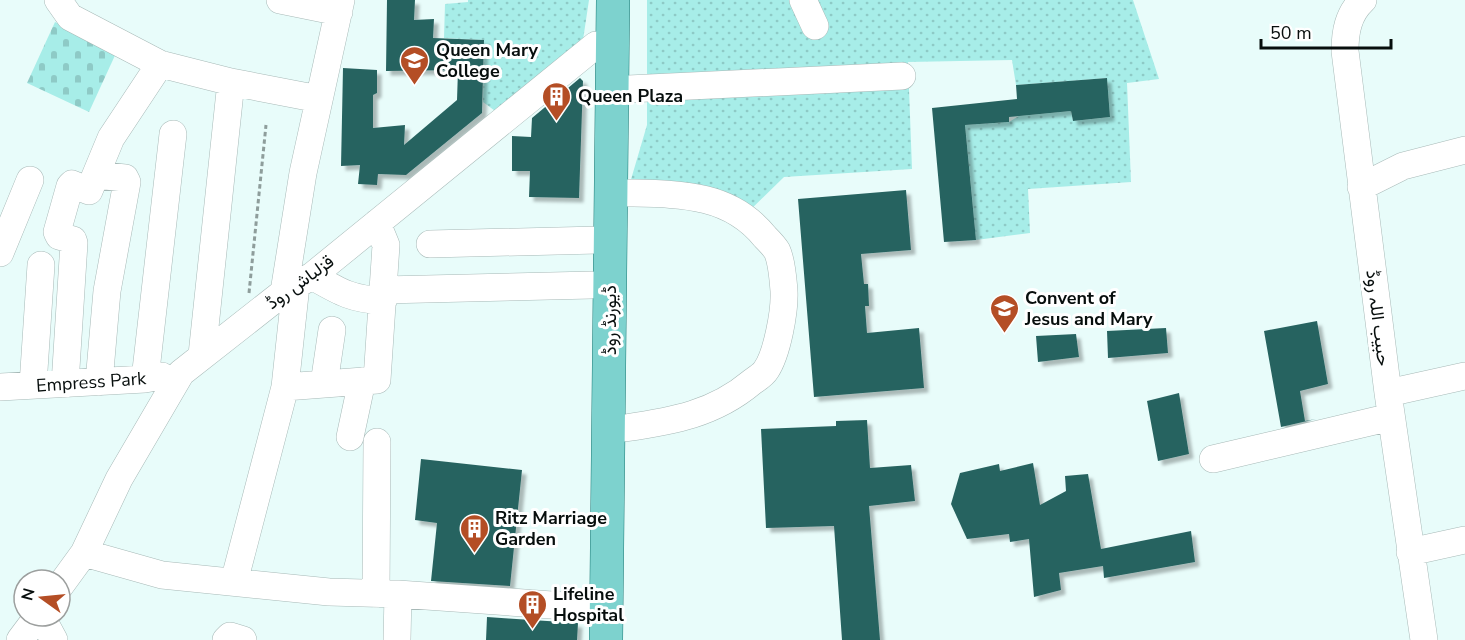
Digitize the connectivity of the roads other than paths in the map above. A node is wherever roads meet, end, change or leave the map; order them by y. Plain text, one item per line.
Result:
1 (58, 0) edge
2 (280, 0) edge
3 (613, 0) edge
4 (630, 0) edge
5 (803, 0) edge
6 (1364, 0) edge
7 (340, 6) edge
8 (815, 26) dead end
9 (612, 45) junction
10 (160, 64) junction
11 (902, 76) dead end
12 (231, 82) junction
13 (628, 89) junction
14 (319, 99) junction
15 (173, 134) dead end
16 (1465, 150) edge
17 (96, 175) junction
18 (30, 180) dead end
19 (1361, 187) junction
20 (627, 193) junction
21 (377, 223) junction
22 (598, 240) dead end
23 (430, 244) dead end
24 (0, 253) edge
25 (41, 265) dead end
26 (297, 284) junction
27 (592, 285) dead end
28 (383, 296) junction
29 (332, 330) dead end
30 (202, 354) junction
31 (181, 373) junction
32 (1465, 376) edge
33 (145, 379) junction
34 (370, 380) junction
35 (99, 382) junction
36 (65, 384) junction
37 (324, 384) junction
38 (33, 385) junction
39 (0, 387) edge
40 (285, 387) junction
41 (1390, 405) junction
42 (625, 428) junction
43 (350, 437) dead end
44 (377, 442) dead end
45 (1213, 459) dead end
46 (1465, 540) edge
47 (1410, 552) junction
48 (84, 553) junction
49 (72, 570) edge
50 (234, 582) junction
51 (387, 594) junction
52 (607, 625) edge
53 (30, 628) edge
54 (20, 640) edge
55 (226, 640) edge
56 (243, 640) edge
57 (397, 640) edge
58 (625, 640) edge
59 (1424, 640) edge

1 - 10 street
2 - 7 street
3 - 9 main road, ڈیورنڈ روڈ
4 - 13 main road, ڈیورنڈ روڈ
5 - 8 street
6 - 19 street, حبیب اللہ روڈ
7 - 14 street
9 - 21 street, قزلباش روڈ
9 - 52 main road, ڈیورنڈ روڈ
10 - 12 street
10 - 17 street
11 - 13 street
12 - 14 street
12 - 30 street
13 - 20 main road, ڈیورنڈ روڈ
14 - 26 street
15 - 33 street
16 - 19 street
17 - 35 street
17 - 36 street
18 - 24 street
19 - 41 street, حبیب اللہ روڈ
20 - 42 main road, ڈیورنڈ روڈ
20 - 42 street
21 - 26 street, قزلباش روڈ
21 - 28 street
22 - 23 street
25 - 38 street
26 - 28 street
26 - 30 street, قزلباش روڈ
26 - 40 street
27 - 28 street
28 - 34 street
29 - 37 street
30 - 31 street, قزلباش روڈ
31 - 33 street, Empress Park
31 - 48 street, قزلباش روڈ
32 - 41 street
33 - 35 street, Empress Park
34 - 37 street
34 - 43 street
35 - 36 street, Empress Park
36 - 38 street, Empress Park
37 - 40 street
38 - 39 street, Empress Park
40 - 50 street
41 - 45 street
41 - 47 street, حبیب اللہ روڈ
42 - 58 main road, ڈیورنڈ روڈ
44 - 51 street
46 - 47 street
47 - 59 street, حبیب اللہ روڈ
48 - 49 street, قزلباش روڈ
48 - 50 street
50 - 51 street
51 - 52 street
51 - 57 street
53 - 54 street
55 - 56 street

